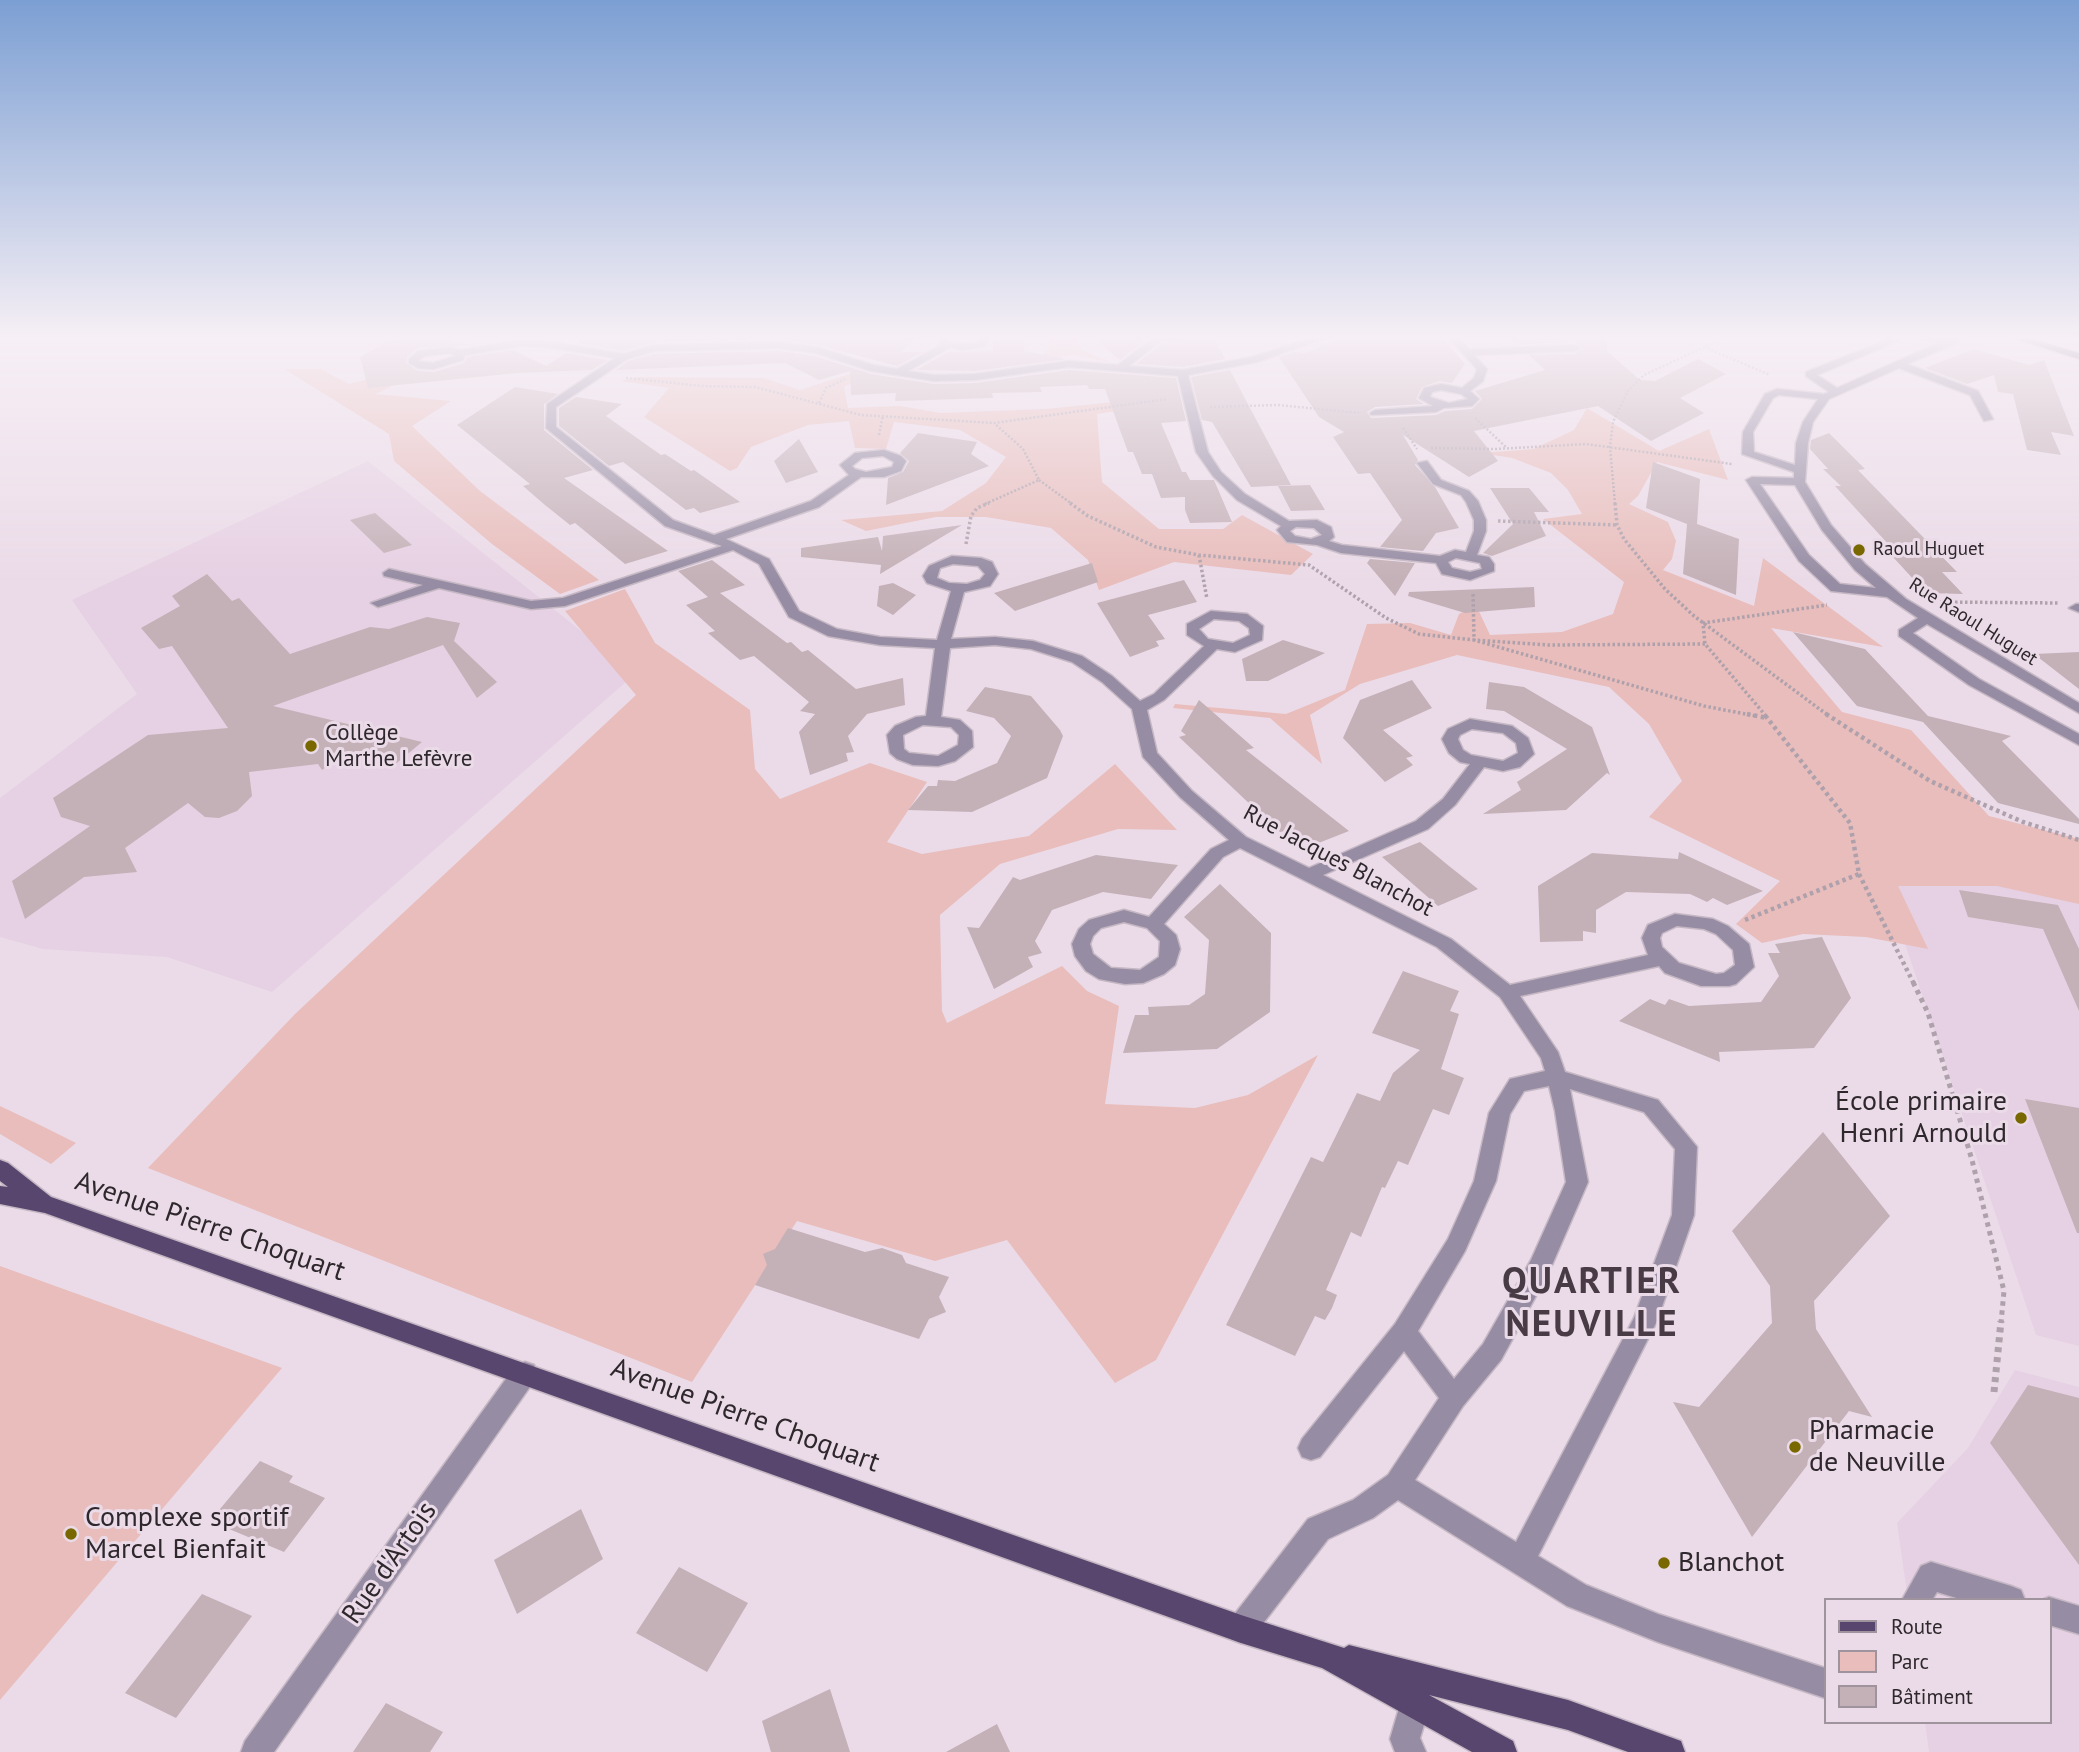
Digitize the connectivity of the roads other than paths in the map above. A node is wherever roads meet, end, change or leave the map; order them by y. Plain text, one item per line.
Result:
1 (551, 418) edge
2 (1192, 418) edge
3 (1756, 418) edge
4 (1811, 418) edge
5 (1423, 463) road end
6 (858, 474) dead end
7 (1799, 476) junction
8 (1288, 525) junction
9 (714, 539) junction
10 (1319, 542) junction
11 (734, 546) junction
12 (1471, 555) junction
13 (1441, 561) junction
14 (389, 573) dead end
15 (435, 585) junction
16 (958, 589) junction
17 (1890, 593) junction
18 (378, 603) dead end
19 (1927, 618) junction
20 (943, 644) junction
21 (1212, 646) junction
22 (1139, 708) junction
23 (2079, 709) edge
24 (933, 719) dead end
25 (2079, 740) edge
26 (1478, 764) dead end
27 (1240, 841) junction
28 (1311, 874) junction
29 (1153, 924) junction
30 (1661, 959) junction
31 (1507, 992) junction
32 (1555, 1077) junction
33 (0, 1169) edge
34 (0, 1195) edge
35 (46, 1204) junction
36 (1404, 1332) junction
37 (525, 1373) junction
38 (1454, 1398) junction
39 (1311, 1448) dead end
40 (1397, 1484) junction
41 (1520, 1562) junction
42 (1917, 1598) edge
43 (2004, 1598) edge
44 (2051, 1612) edge
45 (2079, 1620) edge
46 (1241, 1629) junction
47 (1328, 1655) junction
48 (1824, 1683) edge
49 (1415, 1705) junction
50 (256, 1752) edge
51 (1411, 1752) edge
52 (1502, 1752) edge
53 (1670, 1752) edge

1 - 9 street
2 - 8 street
3 - 7 street
4 - 7 street
5 - 12 street
6 - 9 street
7 - 17 street, Rue Raoul Huguet
7 - 17 street
8 - 10 street
8 - 10 street
9 - 11 street
10 - 13 street
11 - 15 street
11 - 20 street
12 - 13 street
12 - 13 street
14 - 15 street
15 - 18 street
16 - 16 street
16 - 20 street
17 - 19 street, Rue Raoul Huguet
19 - 23 street, Rue Raoul Huguet
19 - 25 street
20 - 22 street
20 - 24 street
21 - 21 street
21 - 22 street
22 - 27 street, Rue Jacques Blanchot
26 - 28 street
27 - 28 street, Rue Jacques Blanchot
27 - 29 street
28 - 31 street, Rue Jacques Blanchot
29 - 29 street
30 - 30 street
30 - 31 street
31 - 32 street, Rue Jacques Blanchot
32 - 36 street
32 - 38 street, Rue Jacques Blanchot
32 - 41 street
33 - 35 main road, Avenue Pierre Choquart
34 - 35 main road, Avenue Pierre Choquart
35 - 37 main road, Avenue Pierre Choquart
36 - 38 street
36 - 39 street
37 - 46 main road, Avenue Pierre Choquart
37 - 50 street, Rue d'Artois
38 - 40 street, Rue Jacques Blanchot
40 - 41 street
40 - 46 street
41 - 48 street
42 - 43 street
44 - 45 street
46 - 47 main road, Avenue Pierre Choquart
47 - 49 main road, Avenue Pierre Choquart
47 - 53 main road
49 - 51 street
49 - 52 main road, Avenue Pierre Choquart

